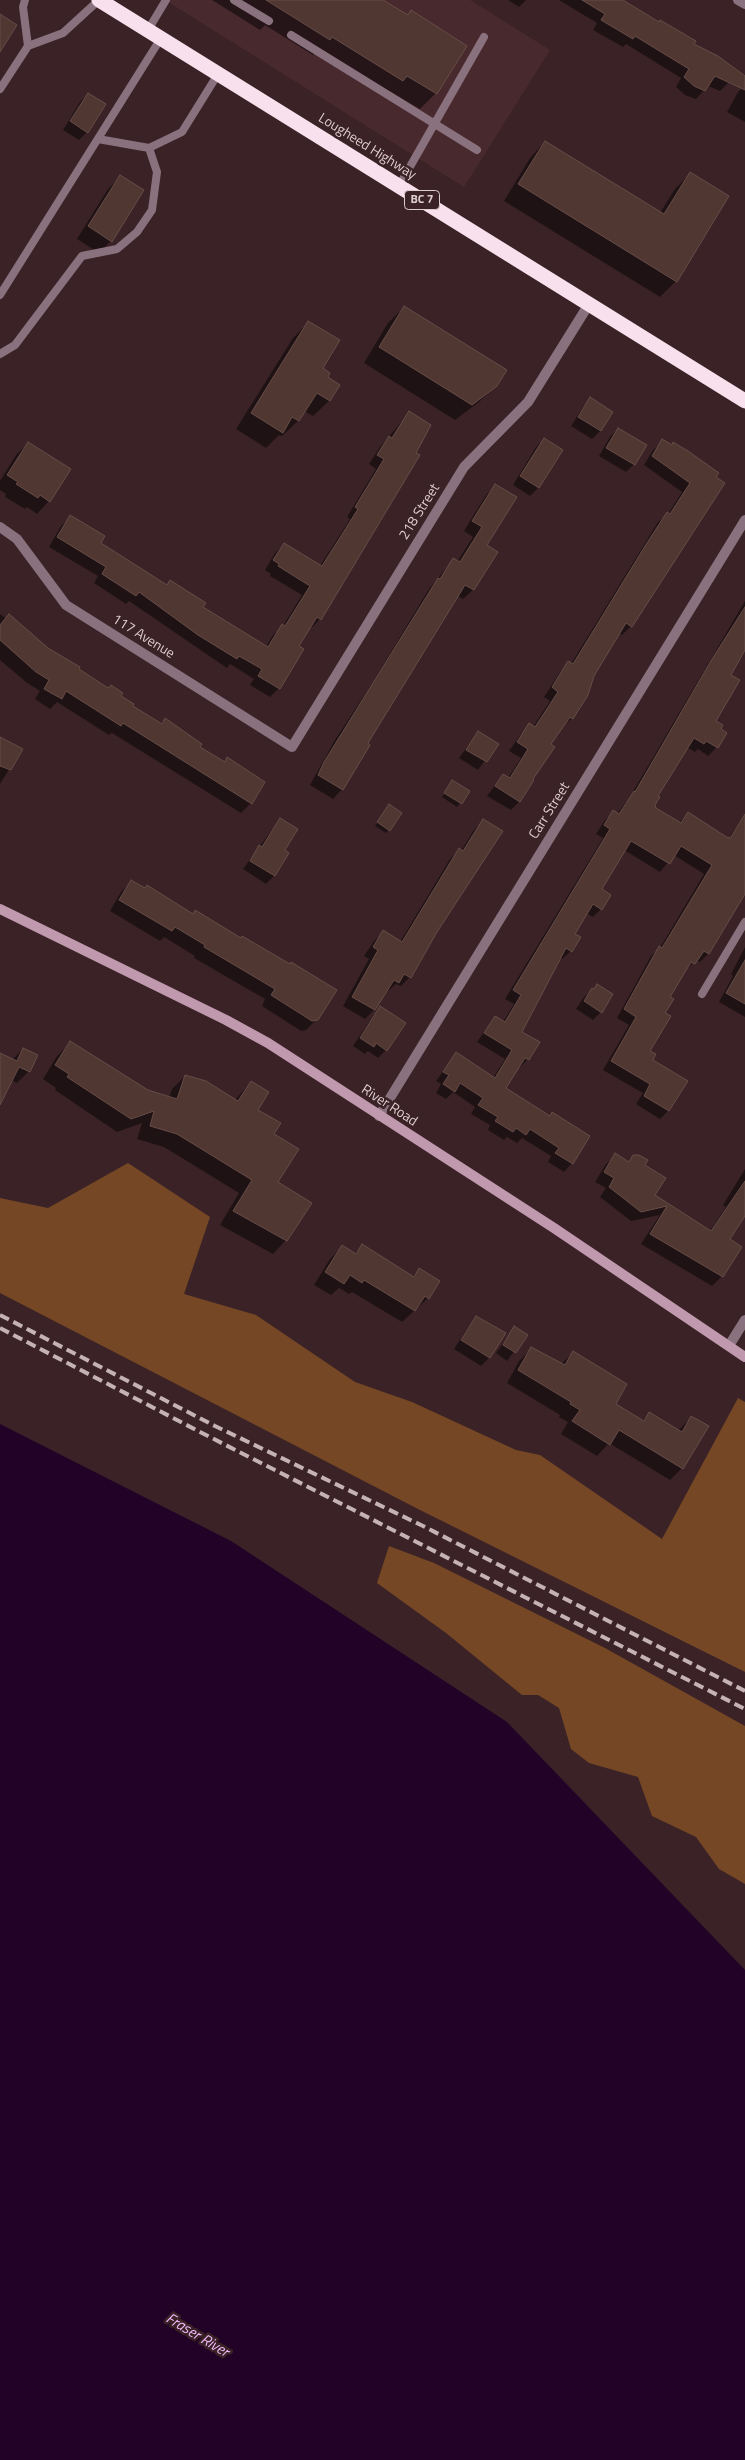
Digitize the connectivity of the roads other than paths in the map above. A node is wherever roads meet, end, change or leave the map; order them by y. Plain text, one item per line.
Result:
1 (25, 0) edge
2 (99, 0) edge
3 (166, 0) edge
4 (234, 0) edge
5 (738, 0) edge
6 (745, 4) edge
7 (269, 22) dead end
8 (154, 34) junction
9 (291, 35) dead end
10 (484, 37) dead end
11 (28, 46) junction
12 (218, 74) junction
13 (0, 89) edge
14 (435, 124) junction
15 (98, 139) junction
16 (148, 148) junction
17 (477, 150) dead end
18 (399, 186) junction
19 (0, 295) edge
20 (589, 304) junction
21 (0, 354) edge
22 (745, 400) edge
23 (745, 520) edge
24 (0, 527) edge
25 (292, 747) joint
26 (0, 909) edge
27 (745, 922) edge
28 (702, 994) dead end
29 (379, 1116) junction
30 (745, 1320) edge
31 (730, 1344) junction
32 (745, 1356) edge

1 - 11 lane
2 - 8 highway, Lougheed Highway / BC 7
2 - 11 lane
3 - 8 lane
4 - 7 lane
5 - 6 street
8 - 12 highway, Lougheed Highway / BC 7
8 - 15 lane
9 - 14 lane
10 - 14 lane
11 - 13 lane
12 - 16 lane
12 - 18 highway, Lougheed Highway / BC 7
14 - 17 lane
14 - 18 lane
15 - 16 lane
15 - 19 lane
16 - 21 lane
18 - 20 highway, Lougheed Highway / BC 7
20 - 22 highway, Lougheed Highway / BC 7
20 - 25 street, 218 Street
23 - 29 street, Carr Street
24 - 25 street, 117 Avenue
26 - 29 street, River Road
27 - 28 lane
29 - 31 street, River Road
30 - 31 street
31 - 32 street, River Road

